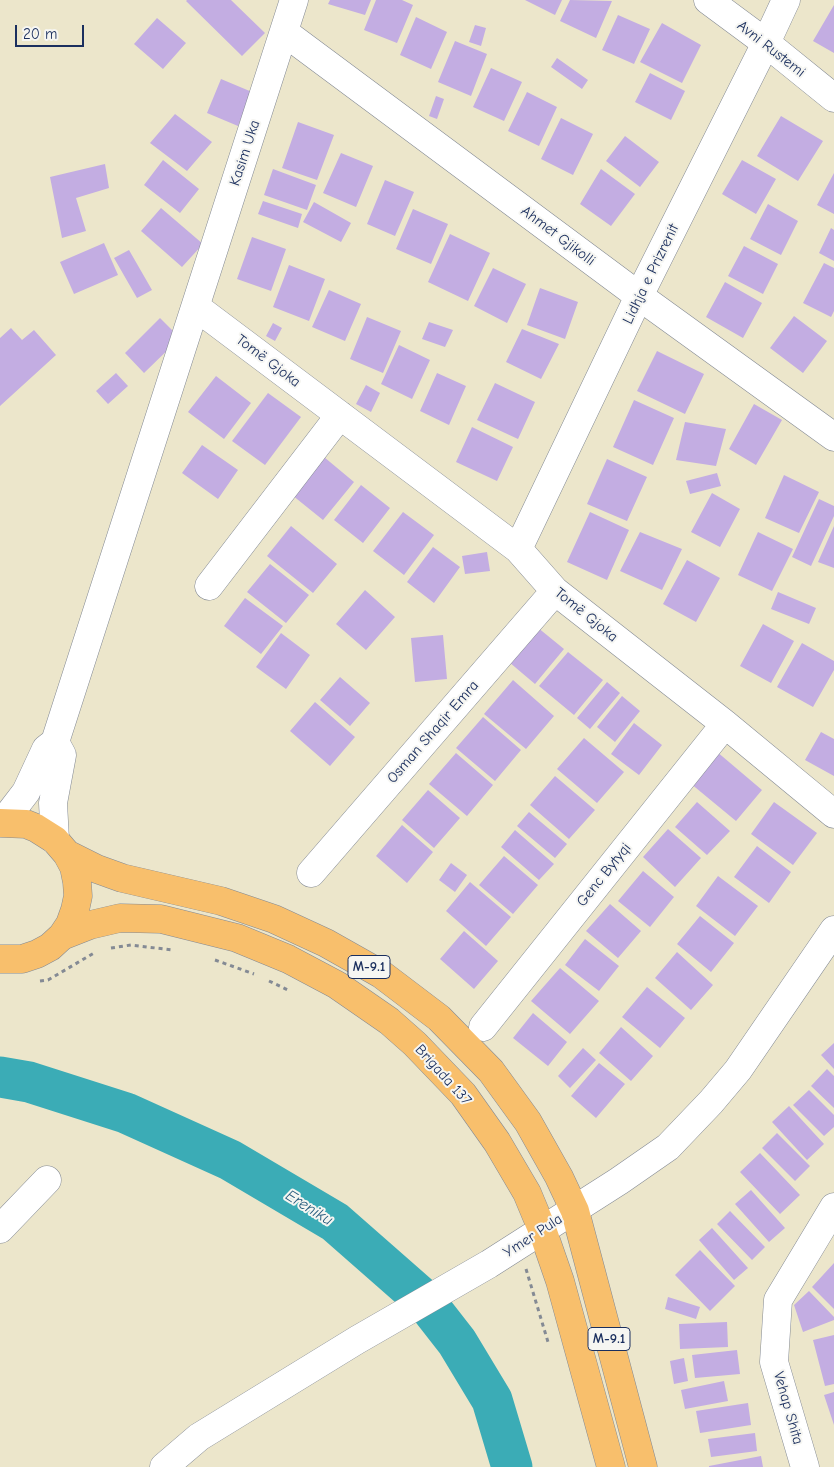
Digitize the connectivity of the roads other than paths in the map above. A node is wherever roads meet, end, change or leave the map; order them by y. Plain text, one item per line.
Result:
1 (294, 0) edge
2 (708, 0) edge
3 (786, 0) edge
4 (284, 32) junction
5 (766, 44) junction
6 (834, 98) edge
7 (639, 296) junction
8 (196, 307) junction
9 (340, 415) junction
10 (834, 437) edge
11 (518, 549) junction
12 (209, 586) dead end
13 (555, 591) junction
14 (725, 724) junction
15 (55, 742) junction
16 (834, 814) edge
17 (2, 823) edge
18 (61, 847) junction
19 (311, 873) dead end
20 (834, 930) edge
21 (62, 936) junction
22 (0, 959) edge
23 (483, 1027) dead end
24 (47, 1180) dead end
25 (575, 1210) junction
26 (833, 1212) edge
27 (0, 1229) edge
28 (543, 1230) junction
29 (164, 1467) edge
30 (610, 1467) edge
31 (643, 1467) edge
32 (806, 1467) edge

1 - 4 street, Kasim Uka
2 - 5 street, Avni Rustemi
3 - 5 street, Lidhja e Prizrenit
4 - 7 street, Ahmet Gjikolli
4 - 8 street, Kasim Uka
5 - 6 street, Avni Rustemi
5 - 7 street, Lidhja e Prizrenit
7 - 10 street, Ahmet Gjikolli
7 - 11 street, Lidhja e Prizrenit
8 - 9 street, Tomë Gjoka
8 - 15 street, Kasim Uka
9 - 11 street, Tomë Gjoka
9 - 12 street
11 - 13 street, Tomë Gjoka
13 - 14 street, Tomë Gjoka
13 - 19 street, Osman Shaqir Emra
14 - 16 street, Tomë Gjoka
14 - 23 street, Genc Bytyqi
15 - 17 street
15 - 18 street
17 - 18 main road, M-9.1
18 - 21 main road, Brigada 137 / M-9.1
18 - 25 main road, M-9.1
20 - 25 street, Ymer Pula
21 - 22 main road, Brigada 137 / M-9.1
21 - 28 main road, Brigada 137 / M-9.1
24 - 27 street
25 - 28 street, Ymer Pula
25 - 31 main road, M-9.1
26 - 32 street, Vehap Shita
28 - 29 street, Ymer Pula
28 - 30 main road, Brigada 137 / M-9.1

